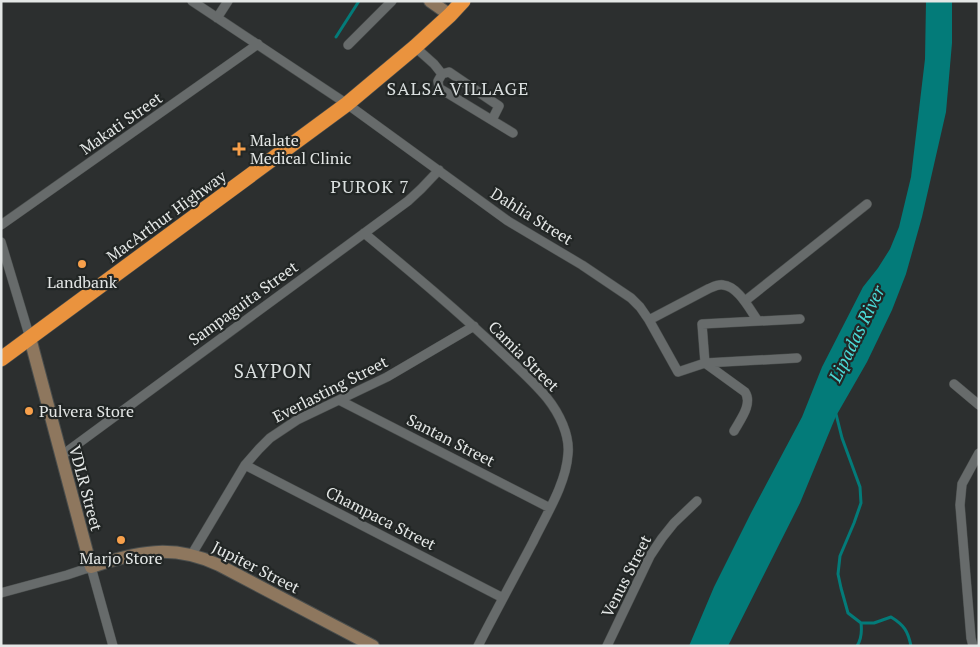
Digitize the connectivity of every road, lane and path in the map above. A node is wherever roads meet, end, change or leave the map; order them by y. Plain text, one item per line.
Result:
1 (192, 1) edge
2 (228, 1) edge
3 (392, 1) edge
4 (430, 1) edge
5 (463, 1) edge
6 (450, 15) junction
7 (217, 18) junction
8 (258, 44) junction
9 (348, 45) dead end
10 (415, 47) junction
11 (442, 74) junction
12 (347, 104) junction
13 (492, 120) junction
14 (513, 133) dead end
15 (439, 170) junction
16 (867, 204) dead end
17 (1, 225) edge
18 (364, 233) junction
19 (1, 242) edge
20 (745, 301) junction
21 (800, 319) dead end
22 (649, 320) junction
23 (758, 321) junction
24 (474, 326) junction
25 (30, 338) junction
26 (1, 358) edge
27 (797, 358) dead end
28 (705, 363) junction
29 (954, 384) dead end
30 (339, 400) junction
31 (979, 405) edge
32 (734, 430) dead end
33 (979, 453) edge
34 (61, 456) junction
35 (245, 465) junction
36 (696, 501) dead end
37 (550, 508) junction
38 (192, 554) junction
39 (91, 567) junction
40 (1, 594) edge
41 (504, 598) junction
42 (112, 646) edge
43 (373, 646) edge
44 (478, 646) edge
45 (607, 646) edge
46 (973, 646) edge

1 - 7 street, Dahlia Street
2 - 7 street
3 - 9 street
4 - 6 main road
5 - 6 highway, MacArthur Highway
6 - 10 highway, MacArthur Highway
7 - 8 street, Dahlia Street
8 - 12 street, Dahlia Street
8 - 17 street, Makati Street
10 - 11 street
10 - 12 highway, MacArthur Highway
11 - 13 street
11 - 13 street
12 - 15 street, Dahlia Street
12 - 25 highway, MacArthur Highway
13 - 14 street
15 - 18 street, Sampaguita Street
15 - 22 street, Dahlia Street
16 - 20 street
18 - 24 street, Camia Street
18 - 34 street, Sampaguita Street
19 - 25 street
20 - 22 street
20 - 23 street
21 - 23 street
22 - 28 street, Dahlia Street
23 - 28 street
24 - 30 street, Everlasting Street
24 - 37 street, Camia Street
25 - 26 highway, MacArthur Highway
25 - 34 main road, VDLR Street
27 - 28 street
28 - 32 street
29 - 31 street
30 - 35 street, Everlasting Street
30 - 37 street, Santan Street
33 - 46 street
34 - 39 main road, VDLR Street
35 - 38 street, Everlasting Street
35 - 41 street, Champaca Street
36 - 45 street, Venus Street
37 - 41 street, Camia Street
38 - 39 main road, Jupiter Street
38 - 43 main road, Jupiter Street
39 - 40 street, Jupiter Street
39 - 42 street, VDLR Street
41 - 44 street, Camia Street

